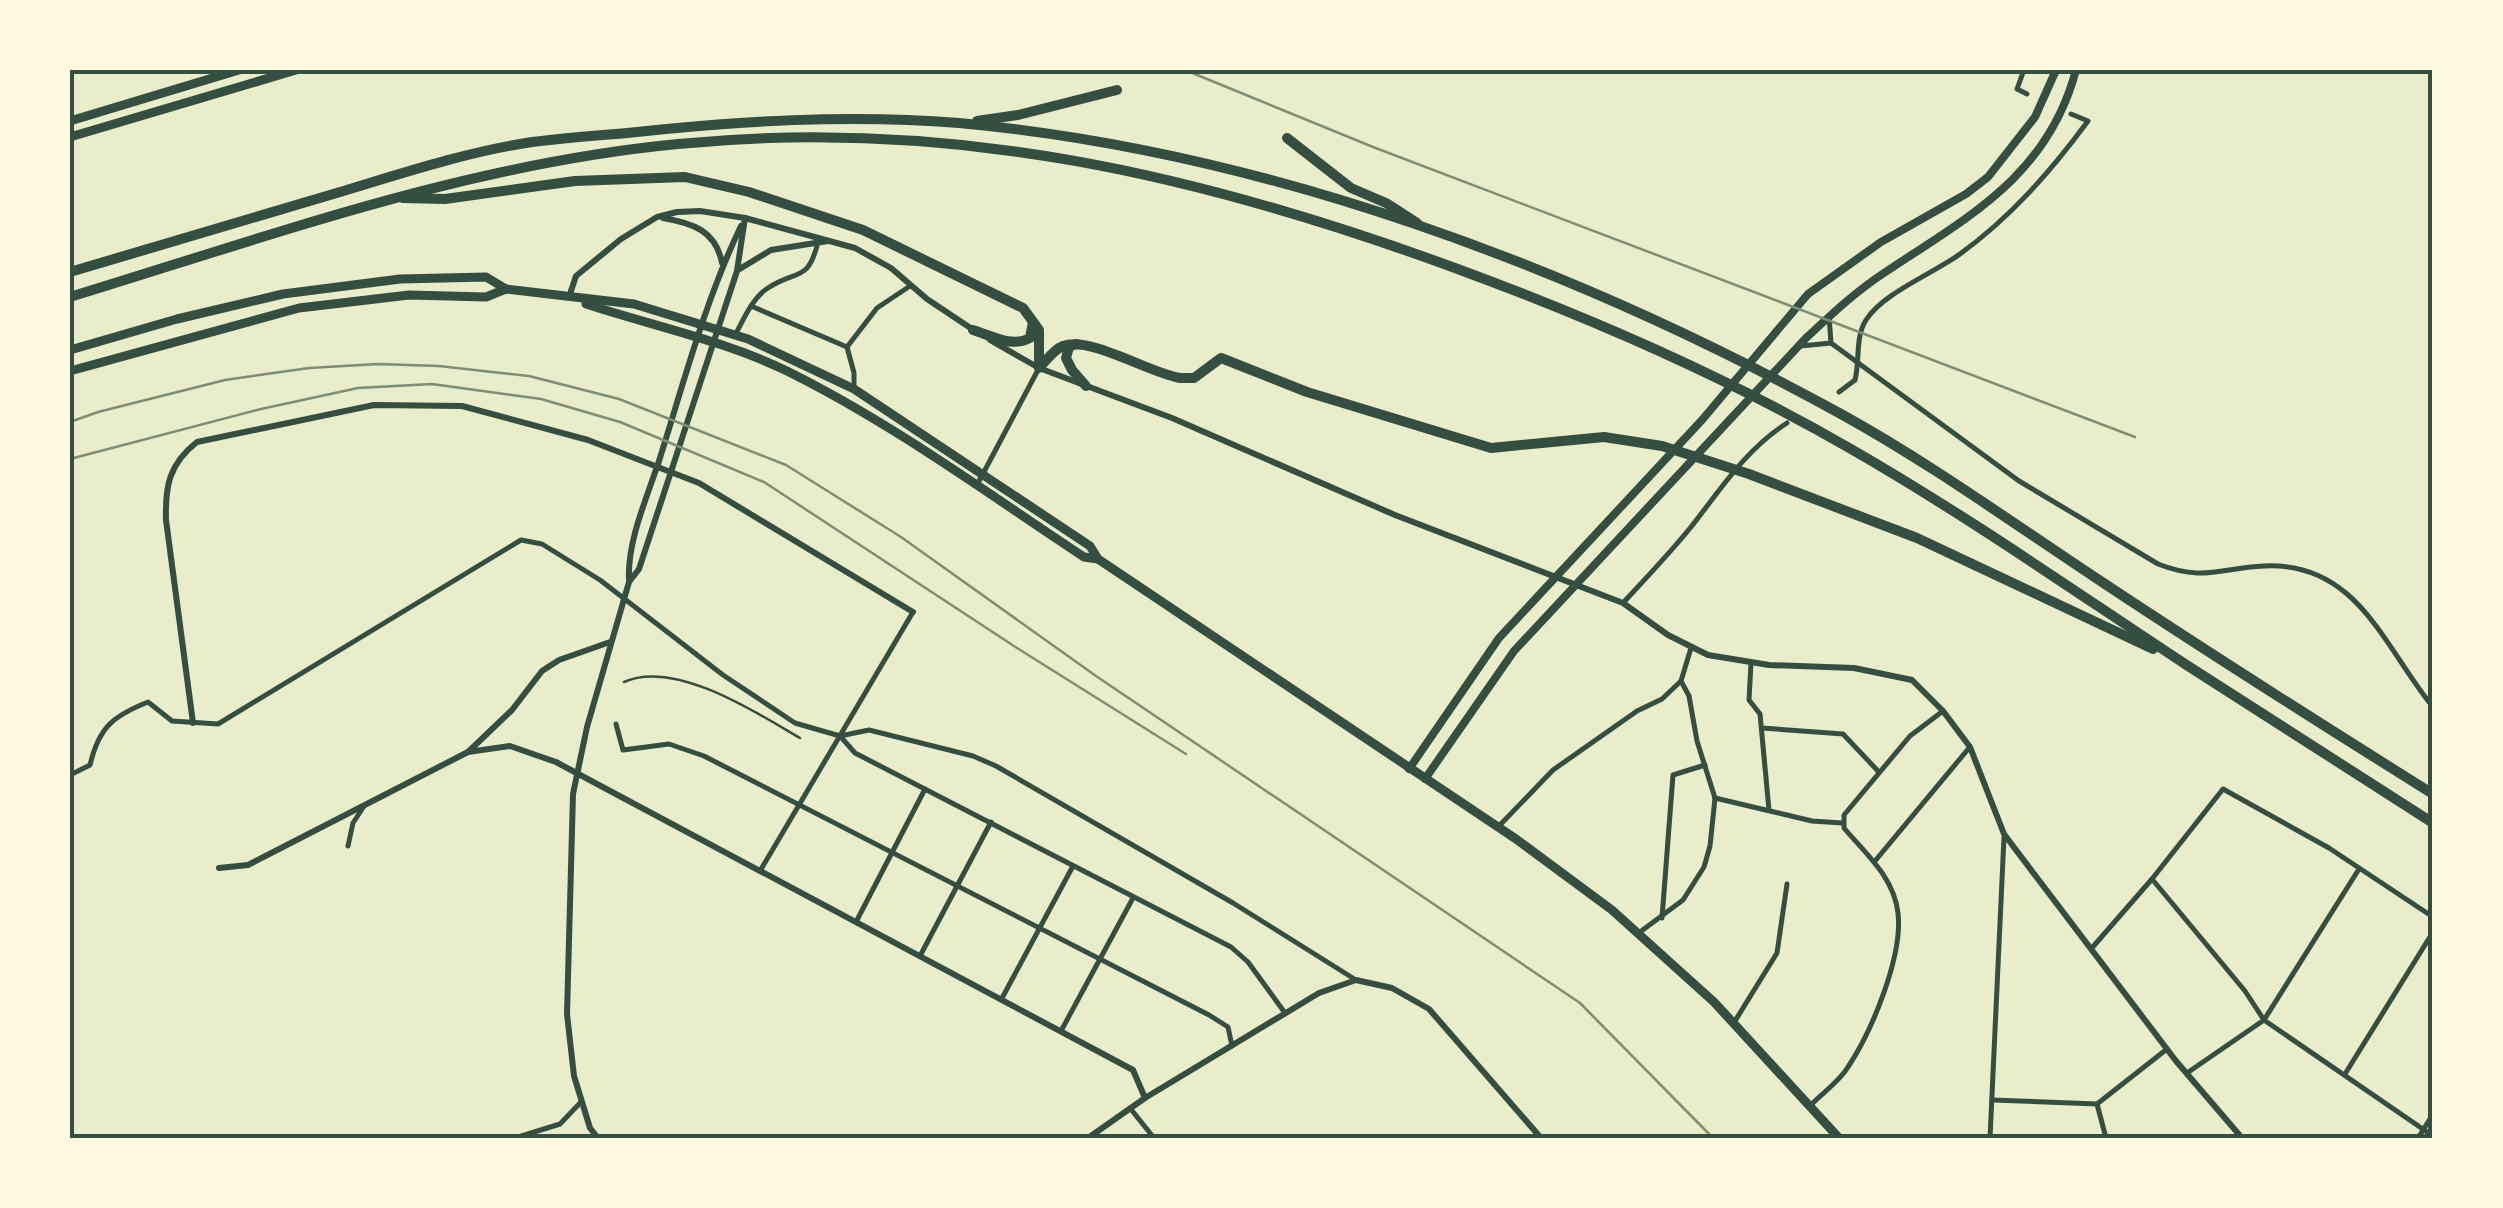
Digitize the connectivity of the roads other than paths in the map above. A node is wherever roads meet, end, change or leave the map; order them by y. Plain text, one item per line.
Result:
1 (240, 70) edge
2 (296, 70) edge
3 (2024, 70) edge
4 (2056, 70) edge
5 (2076, 70) edge
6 (1117, 90) dead end
7 (2027, 94) dead end
8 (2071, 114) dead end
9 (70, 122) edge
10 (962, 124) junction
11 (70, 137) edge
12 (1287, 138) dead end
13 (392, 198) junction
14 (657, 217) junction
15 (745, 218) junction
16 (1430, 231) junction
17 (832, 240) junction
18 (818, 242) junction
19 (722, 264) junction
20 (736, 271) junction
21 (70, 272) edge
22 (911, 286) junction
23 (506, 289) junction
24 (70, 297) edge
25 (568, 298) junction
26 (751, 306) junction
27 (1028, 312) junction
28 (1829, 316) junction
29 (974, 330) junction
30 (736, 335) junction
31 (1831, 343) junction
32 (1076, 344) junction
33 (1798, 346) junction
34 (847, 348) junction
35 (70, 350) edge
36 (1859, 364) junction
37 (1039, 368) junction
38 (70, 371) edge
39 (1086, 386) junction
40 (854, 390) junction
41 (1839, 392) dead end
42 (1787, 423) dead end
43 (983, 474) junction
44 (976, 486) junction
45 (1098, 558) junction
46 (630, 582) junction
47 (624, 598) junction
48 (1623, 604) junction
49 (913, 612) joint
50 (611, 642) junction
51 (1691, 648) junction
52 (1750, 663) junction
53 (2186, 664) junction
54 (1681, 681) junction
55 (624, 682) dead end
56 (2433, 708) edge
57 (1944, 711) junction
58 (193, 723) junction
59 (616, 724) dead end
60 (1762, 728) junction
61 (840, 736) junction
62 (800, 738) dead end
63 (1970, 747) junction
64 (468, 752) junction
65 (1705, 765) junction
66 (1409, 769) junction
67 (1878, 772) junction
68 (70, 775) edge
69 (576, 776) junction
70 (1425, 780) junction
71 (925, 788) junction
72 (2433, 794) edge
73 (1715, 798) junction
74 (365, 804) junction
75 (799, 805) junction
76 (1769, 810) junction
77 (990, 822) junction
78 (1842, 823) junction
79 (2433, 823) edge
80 (1498, 826) junction
81 (2004, 834) junction
82 (348, 846) dead end
83 (892, 853) junction
84 (1875, 861) junction
85 (1073, 865) junction
86 (219, 868) dead end
87 (2359, 869) junction
88 (760, 871) junction
89 (2152, 879) junction
90 (1786, 884) dead end
91 (956, 886) junction
92 (1133, 897) junction
93 (2433, 916) edge
94 (1662, 918) junction
95 (856, 922) junction
96 (1039, 929) junction
97 (2433, 932) edge
98 (1637, 933) junction
99 (2091, 949) junction
100 (920, 956) junction
101 (1099, 960) junction
102 (1356, 980) junction
103 (1001, 1000) junction
104 (1285, 1014) junction
105 (2264, 1020) junction
106 (1733, 1024) junction
107 (1060, 1032) junction
108 (1232, 1046) junction
109 (2167, 1050) junction
110 (2186, 1073) junction
111 (2344, 1075) junction
112 (1145, 1098) junction
113 (1992, 1100) junction
114 (582, 1102) junction
115 (2097, 1104) junction
116 (1810, 1106) junction
117 (1130, 1108) junction
118 (2433, 1114) edge
119 (2423, 1130) junction
120 (2433, 1136) edge
121 (515, 1138) edge
122 (598, 1138) edge
123 (1088, 1138) edge
124 (1154, 1138) edge
125 (1542, 1138) edge
126 (1839, 1138) edge
127 (1990, 1138) edge
128 (2106, 1138) edge
129 (2242, 1138) edge
130 (2418, 1138) edge

1 - 9 main road
2 - 11 main road
3 - 7 street
4 - 66 main road
5 - 28 main road
6 - 10 highway
8 - 36 street
10 - 16 highway
10 - 21 highway
12 - 16 highway
13 - 24 highway
13 - 27 highway
13 - 53 highway
14 - 15 street
14 - 19 street
14 - 25 street
15 - 17 street
15 - 19 street
15 - 20 street
16 - 72 highway
17 - 18 street
17 - 22 street
18 - 20 street
18 - 26 street
19 - 46 street
20 - 46 street
22 - 29 street
22 - 34 street
23 - 25 main road
23 - 35 main road
23 - 38 main road
25 - 30 main road
25 - 44 main road
26 - 30 street
26 - 34 street
27 - 29 highway
27 - 37 highway
28 - 31 street
28 - 33 main road
29 - 37 street
30 - 40 main road
31 - 33 street
31 - 36 street
32 - 37 highway
32 - 39 highway
32 - 53 highway
33 - 70 main road
34 - 40 street
36 - 41 street
36 - 56 street
37 - 39 street
37 - 43 street
39 - 48 street
40 - 43 main road
42 - 48 street
43 - 44 street
43 - 45 main road
44 - 45 main road
45 - 66 main road
46 - 47 street
47 - 50 street
47 - 58 street
47 - 61 street
48 - 51 street
49 - 58 street
49 - 61 street
50 - 64 street
50 - 69 street
51 - 52 street
51 - 54 street
52 - 57 street
52 - 60 street
53 - 79 highway
54 - 65 street
54 - 80 street
55 - 62 lane
57 - 63 street
57 - 67 street
58 - 68 street
59 - 75 street
60 - 67 street
60 - 76 street
61 - 71 street
61 - 75 street
61 - 102 street
63 - 81 street
63 - 84 street
64 - 69 street
64 - 74 street
65 - 73 street
65 - 94 street
66 - 70 main road
67 - 78 street
69 - 88 street
69 - 114 street
70 - 80 main road
71 - 77 street
71 - 83 street
73 - 76 street
73 - 94 street
74 - 82 street
74 - 86 street
75 - 83 street
75 - 88 street
76 - 78 street
77 - 85 street
77 - 91 street
78 - 84 street
80 - 98 main road
81 - 99 street
81 - 113 street
83 - 91 street
83 - 95 street
84 - 116 street
85 - 92 street
85 - 96 street
87 - 89 street
87 - 93 street
87 - 105 street
88 - 95 street
89 - 99 street
89 - 105 street
90 - 106 street
91 - 96 street
91 - 100 street
92 - 101 street
92 - 104 street
94 - 98 street
95 - 100 street
96 - 101 street
96 - 103 street
97 - 111 street
98 - 106 main road
99 - 109 street
100 - 103 street
101 - 107 street
101 - 108 street
102 - 104 street
102 - 125 street
103 - 107 street
104 - 108 street
105 - 110 street
105 - 111 street
106 - 116 main road
107 - 112 street
108 - 112 street
109 - 110 street
109 - 115 street
110 - 129 street
111 - 119 street
112 - 117 street
113 - 115 street
113 - 127 street
114 - 121 street
114 - 122 street
115 - 128 street
116 - 126 main road
117 - 123 street
117 - 124 street
118 - 119 street
119 - 120 street
119 - 130 street

